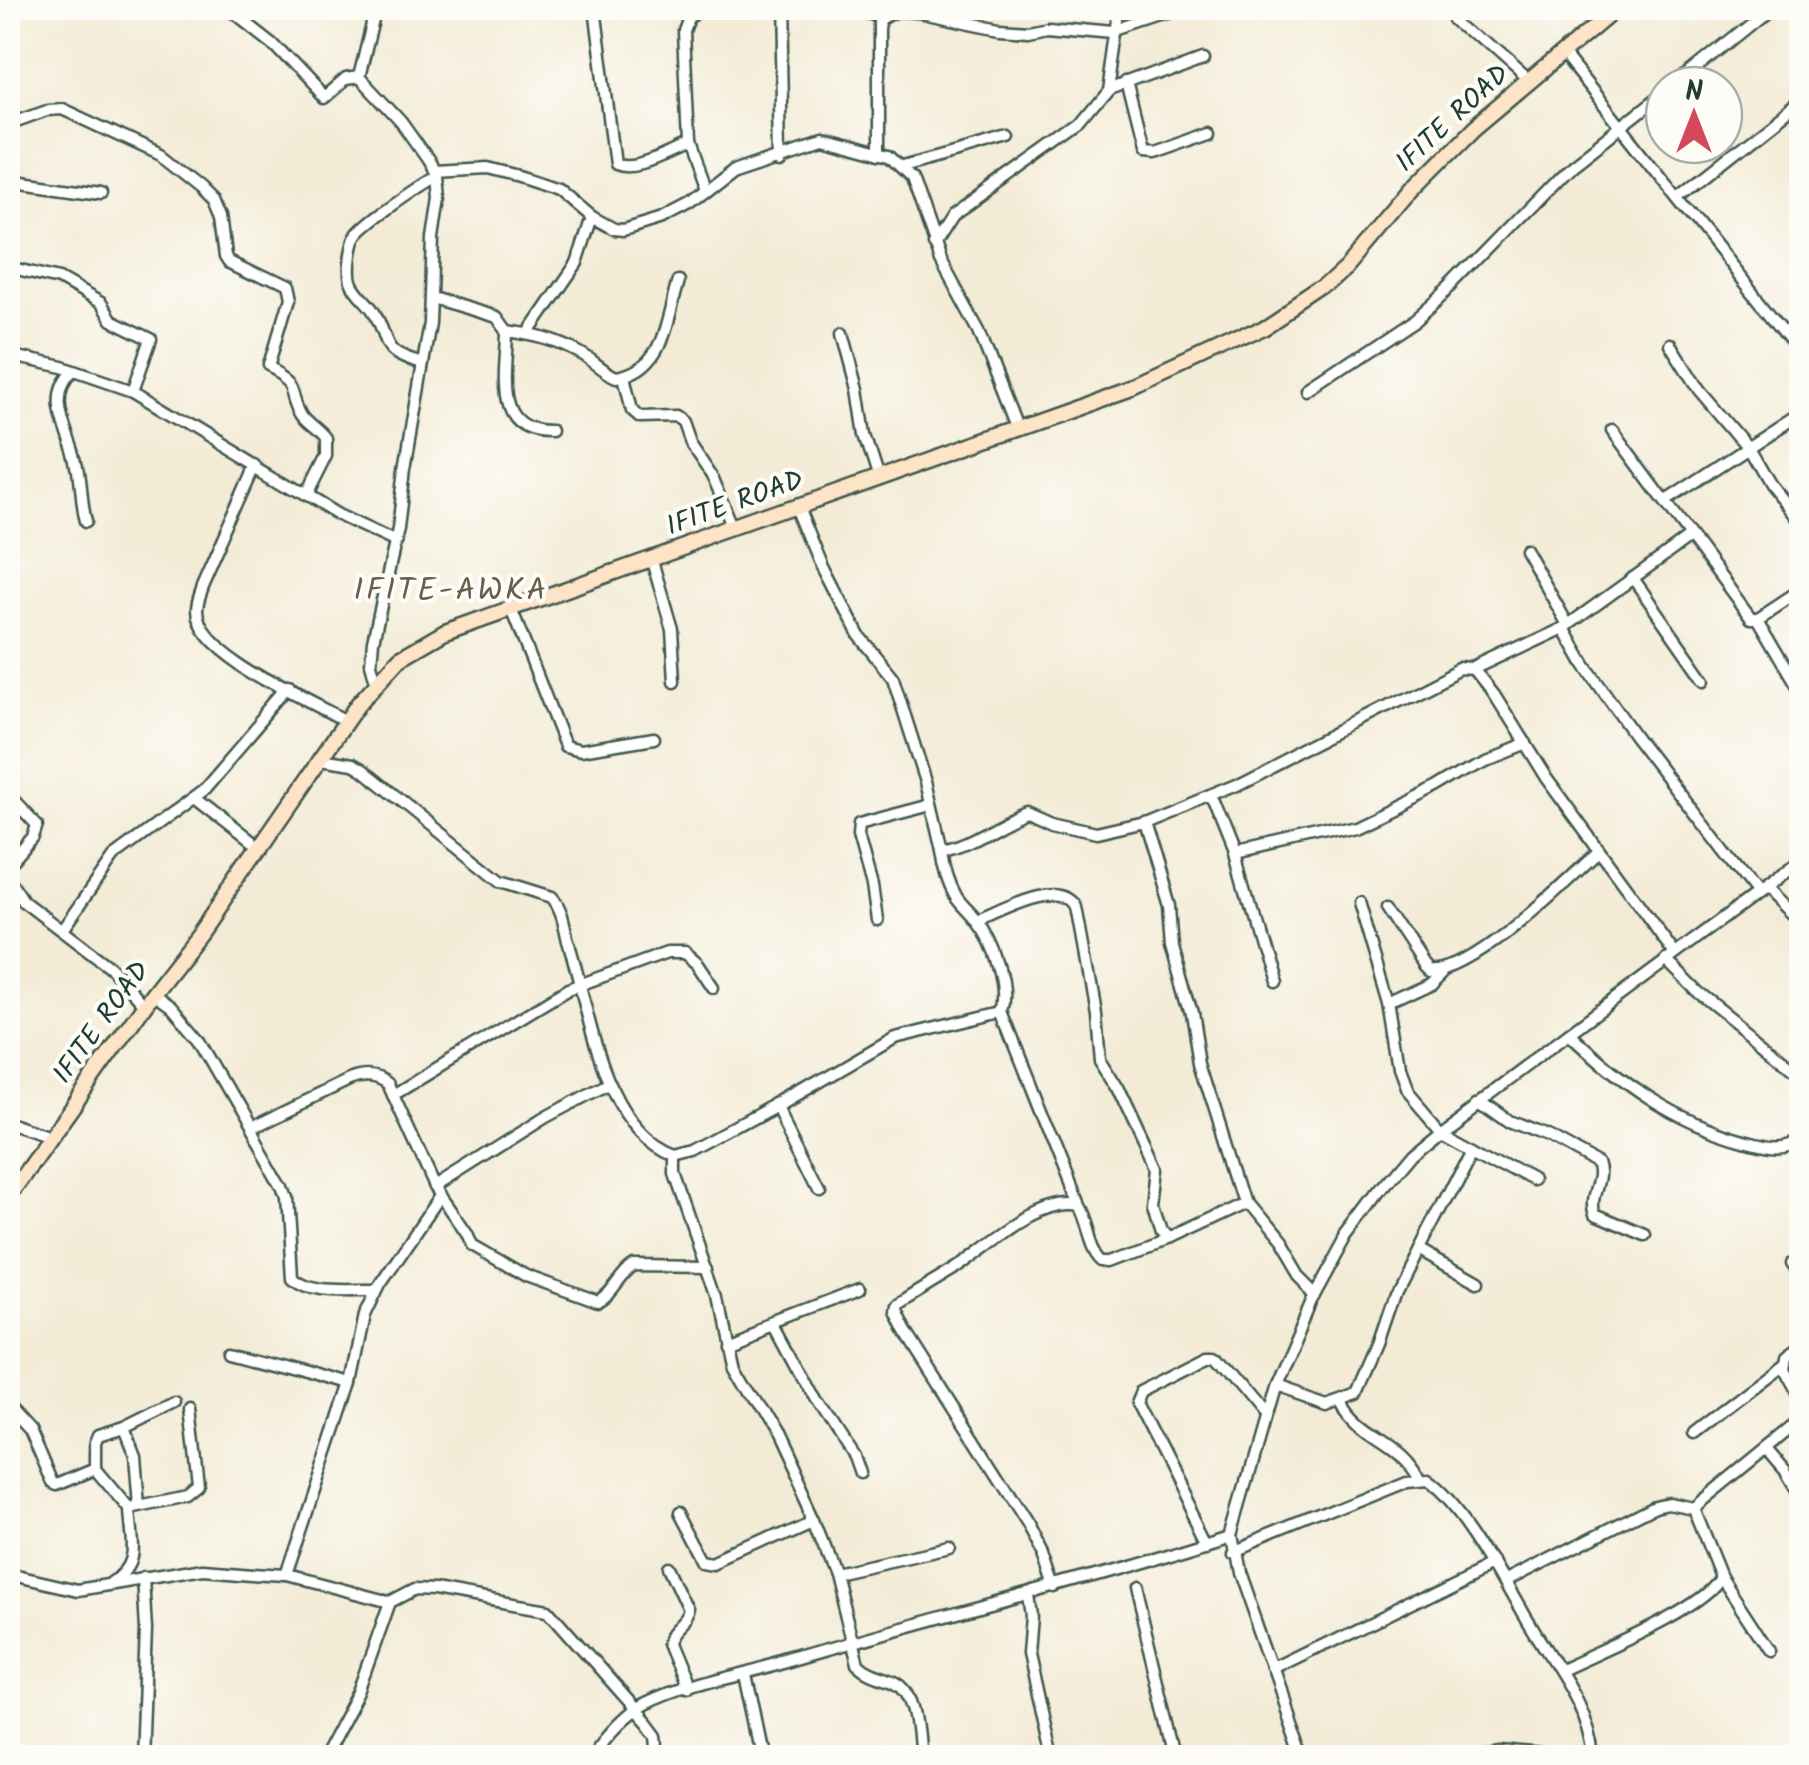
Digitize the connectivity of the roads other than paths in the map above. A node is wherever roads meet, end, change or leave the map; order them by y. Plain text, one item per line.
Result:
1 (228, 8) edge
2 (377, 8) edge
3 (594, 8) edge
4 (701, 8) edge
5 (779, 8) edge
6 (852, 8) edge
7 (1122, 8) edge
8 (1191, 8) edge
9 (1450, 8) edge
10 (1617, 8) edge
11 (1770, 8) edge
12 (918, 10) edge
13 (882, 18) junction
14 (1116, 33) junction
15 (1563, 54) junction
16 (1203, 56) dead end
17 (1700, 65) edge
18 (359, 77) junction
19 (1529, 82) junction
20 (1126, 84) junction
21 (1108, 90) junction
22 (1802, 99) edge
23 (1644, 108) edge
24 (8, 124) edge
25 (1621, 126) junction
26 (1212, 133) dead end
27 (1008, 137) dead end
28 (688, 145) junction
29 (782, 154) junction
30 (879, 154) junction
31 (903, 166) junction
32 (436, 174) junction
33 (8, 180) edge
34 (704, 192) junction
35 (101, 193) dead end
36 (1678, 197) junction
37 (592, 217) junction
38 (934, 245) junction
39 (8, 266) edge
40 (678, 281) dead end
41 (432, 298) junction
42 (1802, 320) edge
43 (507, 331) junction
44 (842, 332) dead end
45 (1784, 332) junction
46 (529, 334) junction
47 (1670, 344) dead end
48 (1802, 354) edge
49 (8, 356) edge
50 (423, 364) junction
51 (74, 371) junction
52 (624, 376) junction
53 (133, 390) junction
54 (1308, 392) dead end
55 (1802, 412) edge
56 (1018, 430) junction
57 (1612, 430) dead end
58 (552, 431) dead end
59 (1749, 449) junction
60 (256, 465) junction
61 (879, 478) junction
62 (306, 496) junction
63 (1666, 501) junction
64 (799, 507) junction
65 (86, 521) dead end
66 (1802, 524) edge
67 (737, 530) junction
68 (1690, 537) junction
69 (396, 542) junction
70 (1525, 549) dead end
71 (652, 561) junction
72 (1632, 578) junction
73 (1802, 590) edge
74 (511, 609) junction
75 (1758, 618) junction
76 (1566, 627) junction
77 (1474, 670) junction
78 (1704, 680) dead end
79 (675, 681) dead end
80 (376, 682) junction
81 (290, 690) junction
82 (1802, 694) edge
83 (346, 722) junction
84 (654, 738) dead end
85 (1525, 743) junction
86 (321, 759) junction
87 (8, 794) edge
88 (1208, 796) junction
89 (194, 798) junction
90 (931, 805) junction
91 (1144, 822) junction
92 (258, 848) junction
93 (942, 850) junction
94 (1598, 851) junction
95 (1235, 854) junction
96 (1802, 860) edge
97 (8, 866) edge
98 (8, 877) edge
99 (1760, 890) junction
100 (1359, 903) dead end
101 (1388, 908) dead end
102 (877, 920) dead end
103 (978, 922) junction
104 (1802, 925) edge
105 (62, 930) junction
106 (1671, 957) junction
107 (1444, 971) junction
108 (1272, 981) dead end
109 (580, 984) junction
110 (714, 988) dead end
111 (149, 999) junction
112 (1389, 1004) junction
113 (1002, 1012) junction
114 (1568, 1033) junction
115 (1802, 1076) edge
116 (610, 1082) junction
117 (393, 1095) junction
118 (1479, 1099) junction
119 (778, 1106) junction
120 (8, 1123) edge
121 (252, 1127) junction
122 (1440, 1129) junction
123 (50, 1136) junction
124 (1802, 1136) edge
125 (1471, 1146) junction
126 (676, 1156) junction
127 (1532, 1180) dead end
128 (820, 1188) dead end
129 (438, 1191) junction
130 (8, 1197) edge
131 (1244, 1203) junction
132 (1078, 1206) junction
133 (1645, 1235) dead end
134 (1167, 1239) junction
135 (1418, 1250) junction
136 (1792, 1264) dead end
137 (708, 1266) junction
138 (1802, 1277) edge
139 (1478, 1284) dead end
140 (860, 1289) dead end
141 (376, 1290) junction
142 (1315, 1294) junction
143 (776, 1322) junction
144 (726, 1340) junction
145 (1802, 1344) edge
146 (229, 1351) dead end
147 (1785, 1363) junction
148 (351, 1384) junction
149 (1274, 1385) junction
150 (1343, 1400) junction
151 (1802, 1401) edge
152 (174, 1402) dead end
153 (8, 1406) edge
154 (190, 1408) dead end
155 (1264, 1417) junction
156 (1802, 1418) edge
157 (124, 1427) junction
158 (1694, 1434) dead end
159 (1767, 1450) junction
160 (95, 1469) junction
161 (860, 1473) dead end
162 (1421, 1479) junction
163 (1802, 1498) edge
164 (134, 1508) junction
165 (1693, 1508) junction
166 (681, 1512) dead end
167 (814, 1520) junction
168 (1232, 1534) junction
169 (1207, 1542) junction
170 (949, 1548) dead end
171 (1234, 1552) junction
172 (1495, 1562) junction
173 (668, 1567) dead end
174 (834, 1573) junction
175 (8, 1574) edge
176 (287, 1576) junction
177 (143, 1578) junction
178 (1721, 1578) junction
179 (1507, 1581) junction
180 (106, 1586) junction
181 (1055, 1588) junction
182 (1135, 1588) dead end
183 (1028, 1595) junction
184 (390, 1602) junction
185 (852, 1641) junction
186 (1769, 1652) dead end
187 (1561, 1670) junction
188 (1273, 1671) junction
189 (743, 1674) junction
190 (686, 1690) junction
191 (635, 1711) junction
192 (141, 1758) edge
193 (323, 1758) edge
194 (591, 1758) edge
195 (659, 1758) edge
196 (761, 1758) edge
197 (920, 1758) edge
198 (1052, 1758) edge
199 (1176, 1758) edge
200 (1304, 1758) edge
201 (1454, 1758) edge
202 (1576, 1758) edge
203 (1594, 1758) edge

1 - 18 street
2 - 18 street
3 - 28 street
4 - 28 street
5 - 29 street
6 - 13 street
7 - 14 street
8 - 14 street
9 - 19 street
10 - 15 street, IFITE ROAD
11 - 17 street
12 - 13 street
12 - 14 street
13 - 30 street
14 - 21 street
15 - 19 street, IFITE ROAD
15 - 25 street
16 - 20 street
18 - 32 street
19 - 56 street, IFITE ROAD
20 - 21 street
20 - 26 street
21 - 38 street
22 - 36 street
23 - 25 street
24 - 62 street
25 - 36 street
25 - 54 street
27 - 31 street
28 - 34 street
29 - 30 street
29 - 34 street
30 - 31 street
31 - 38 street
32 - 37 street
32 - 41 street
32 - 50 street
33 - 35 street
34 - 37 street
36 - 45 street
37 - 46 street
38 - 56 street
39 - 53 street
40 - 52 street
41 - 43 street
41 - 50 street
42 - 45 street
43 - 46 street
43 - 58 street
44 - 61 street
45 - 48 street
46 - 52 street
47 - 59 street
49 - 51 street
50 - 69 street
51 - 53 street
51 - 65 street
52 - 67 street
53 - 60 street
55 - 59 street
56 - 61 street, IFITE ROAD
57 - 63 street
59 - 63 street
59 - 66 street
60 - 62 street
60 - 81 street
61 - 64 street, IFITE ROAD
62 - 69 street
63 - 68 street
64 - 67 street, IFITE ROAD
64 - 90 street
67 - 71 street, IFITE ROAD
68 - 72 street
68 - 75 street
69 - 80 street
70 - 76 street
71 - 74 street, IFITE ROAD
71 - 79 street
72 - 76 street
72 - 78 street
73 - 75 street
74 - 80 street, IFITE ROAD
74 - 84 street
75 - 82 street
76 - 77 street
76 - 99 street
77 - 85 street
77 - 88 street
80 - 83 street, IFITE ROAD
81 - 83 street
81 - 89 street
83 - 86 street, IFITE ROAD
85 - 94 street
85 - 95 street
86 - 92 street, IFITE ROAD
86 - 109 street
87 - 97 street
88 - 91 street
88 - 95 street
89 - 92 street
89 - 105 street
90 - 93 street
90 - 102 street
91 - 93 street
91 - 131 street
92 - 111 street, IFITE ROAD
93 - 103 street
94 - 106 street
94 - 107 street
95 - 108 street
96 - 99 street
98 - 105 street
99 - 104 street
99 - 106 street
100 - 112 street
101 - 107 street
103 - 113 street
103 - 134 street
105 - 111 street
106 - 114 street
106 - 115 street
107 - 112 street
109 - 110 street
109 - 116 street
109 - 117 street
111 - 121 street
111 - 123 street, IFITE ROAD
112 - 122 street
113 - 119 street
113 - 132 street
114 - 118 street
114 - 124 street
116 - 126 street
116 - 129 street
117 - 121 street
117 - 129 street
118 - 122 street
118 - 133 street
119 - 126 street
119 - 128 street
120 - 123 street
121 - 141 street
122 - 125 street
122 - 142 street
123 - 130 street, IFITE ROAD
125 - 127 street
125 - 135 street
126 - 137 street
129 - 137 street
129 - 141 street
131 - 134 street
131 - 142 street
132 - 134 street
132 - 181 street
135 - 139 street
135 - 150 street
136 - 138 street
137 - 144 street
140 - 143 street
141 - 148 street
142 - 149 street
143 - 144 street
143 - 161 street
144 - 167 street
145 - 147 street
146 - 148 street
147 - 151 street
147 - 158 street
148 - 176 street
149 - 150 street
149 - 155 street
150 - 162 street
152 - 157 street
153 - 160 street
154 - 164 street
155 - 168 street
155 - 169 street
156 - 159 street
157 - 160 street
157 - 164 street
159 - 163 street
159 - 165 street
160 - 164 street
162 - 171 street
162 - 172 street
164 - 180 street
165 - 178 street
165 - 179 street
166 - 167 street
167 - 174 street
168 - 169 street
168 - 171 street
169 - 181 street
170 - 174 street
171 - 188 street
172 - 179 street
172 - 188 street
173 - 190 street
174 - 185 street
175 - 180 street
176 - 177 street
176 - 184 street
177 - 180 street
177 - 192 street
178 - 186 street
178 - 187 street
179 - 187 street
181 - 183 street
182 - 199 street
183 - 185 street
183 - 198 street
184 - 191 street
184 - 193 street
185 - 189 street
185 - 197 street
187 - 203 street
188 - 200 street
189 - 190 street
189 - 196 street
190 - 191 street
191 - 194 street
191 - 195 street
201 - 202 street

